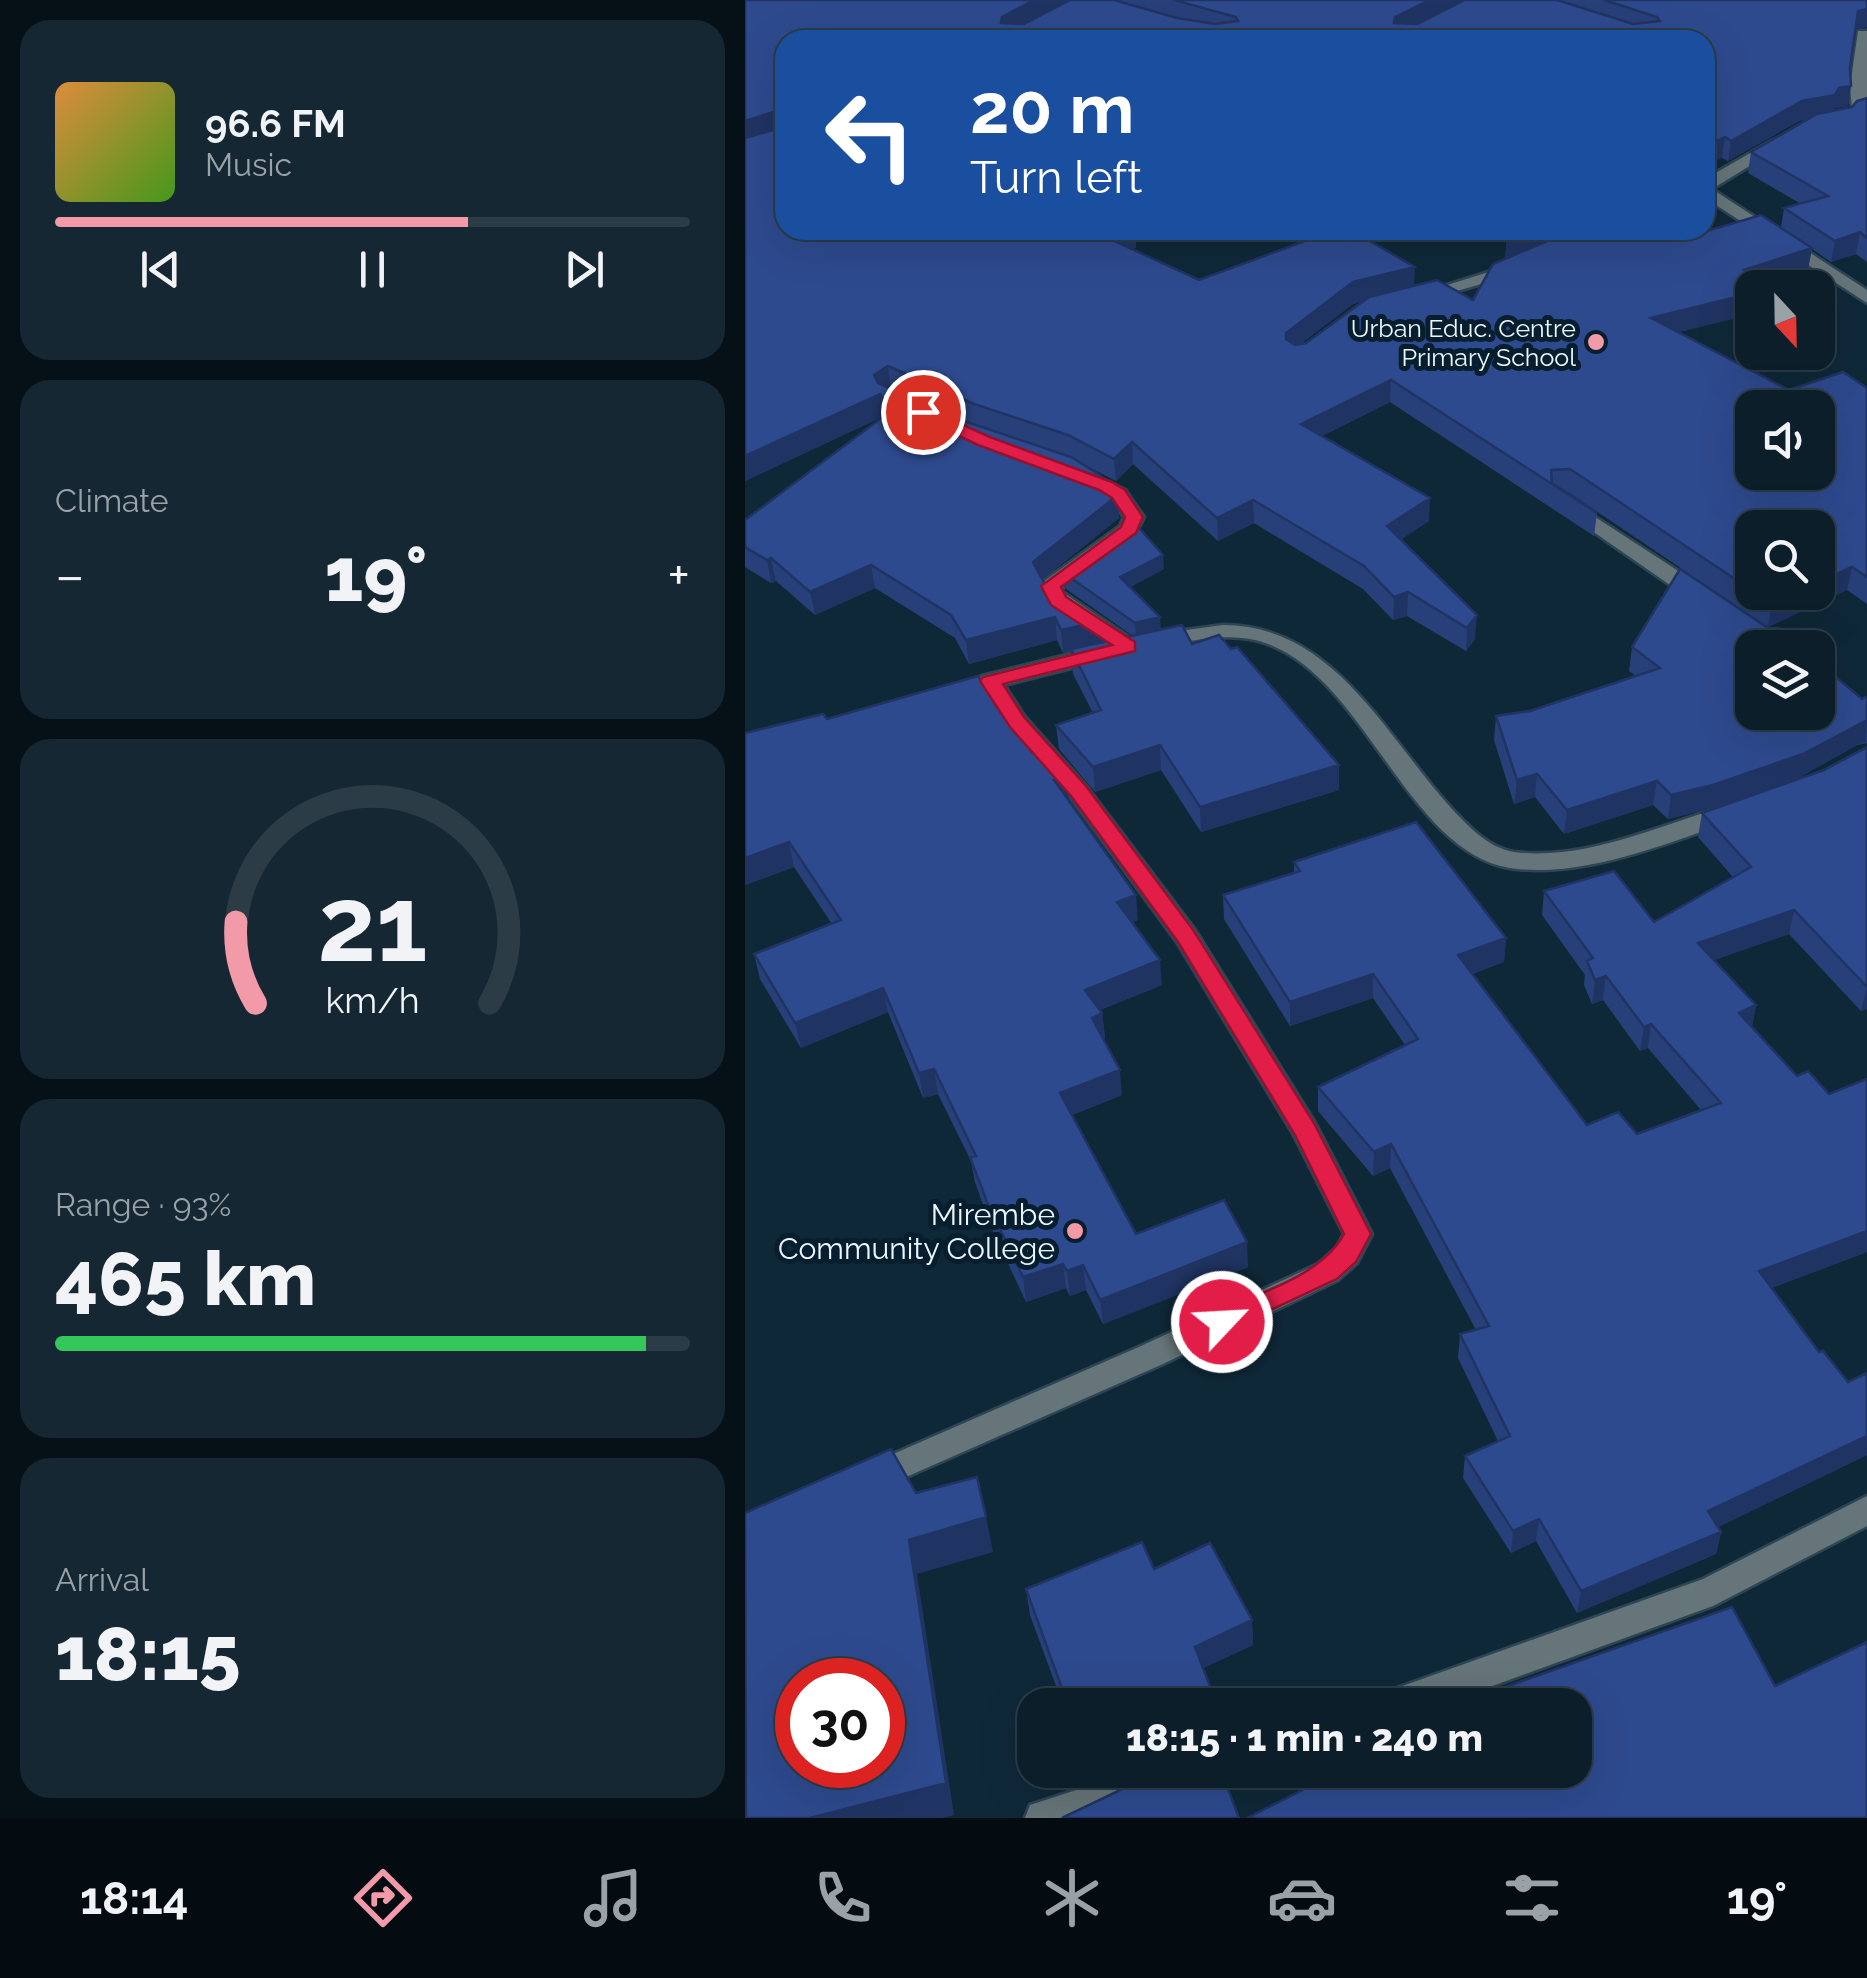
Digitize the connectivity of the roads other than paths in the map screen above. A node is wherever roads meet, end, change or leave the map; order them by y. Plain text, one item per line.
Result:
1 (1863, 34) edge
2 (1825, 124) edge
3 (1790, 137) edge
4 (1715, 183) edge
5 (1715, 196) edge
6 (1530, 264) edge
7 (1867, 298) edge
8 (1398, 302) edge
9 (1066, 468) edge
10 (1559, 499) edge
11 (1717, 607) edge
12 (1128, 647) junction
13 (991, 681) junction
14 (956, 691) edge
15 (1753, 805) edge
16 (848, 1489) edge
17 (1867, 1510) edge
18 (1442, 1688) edge
19 (1137, 1788) edge
20 (1043, 1818) edge

1 - 2 street
3 - 4 street
5 - 7 street
6 - 8 street
9 - 12 street
10 - 11 street
12 - 13 street
12 - 15 street
13 - 14 street
13 - 16 street
17 - 18 street
19 - 20 street

